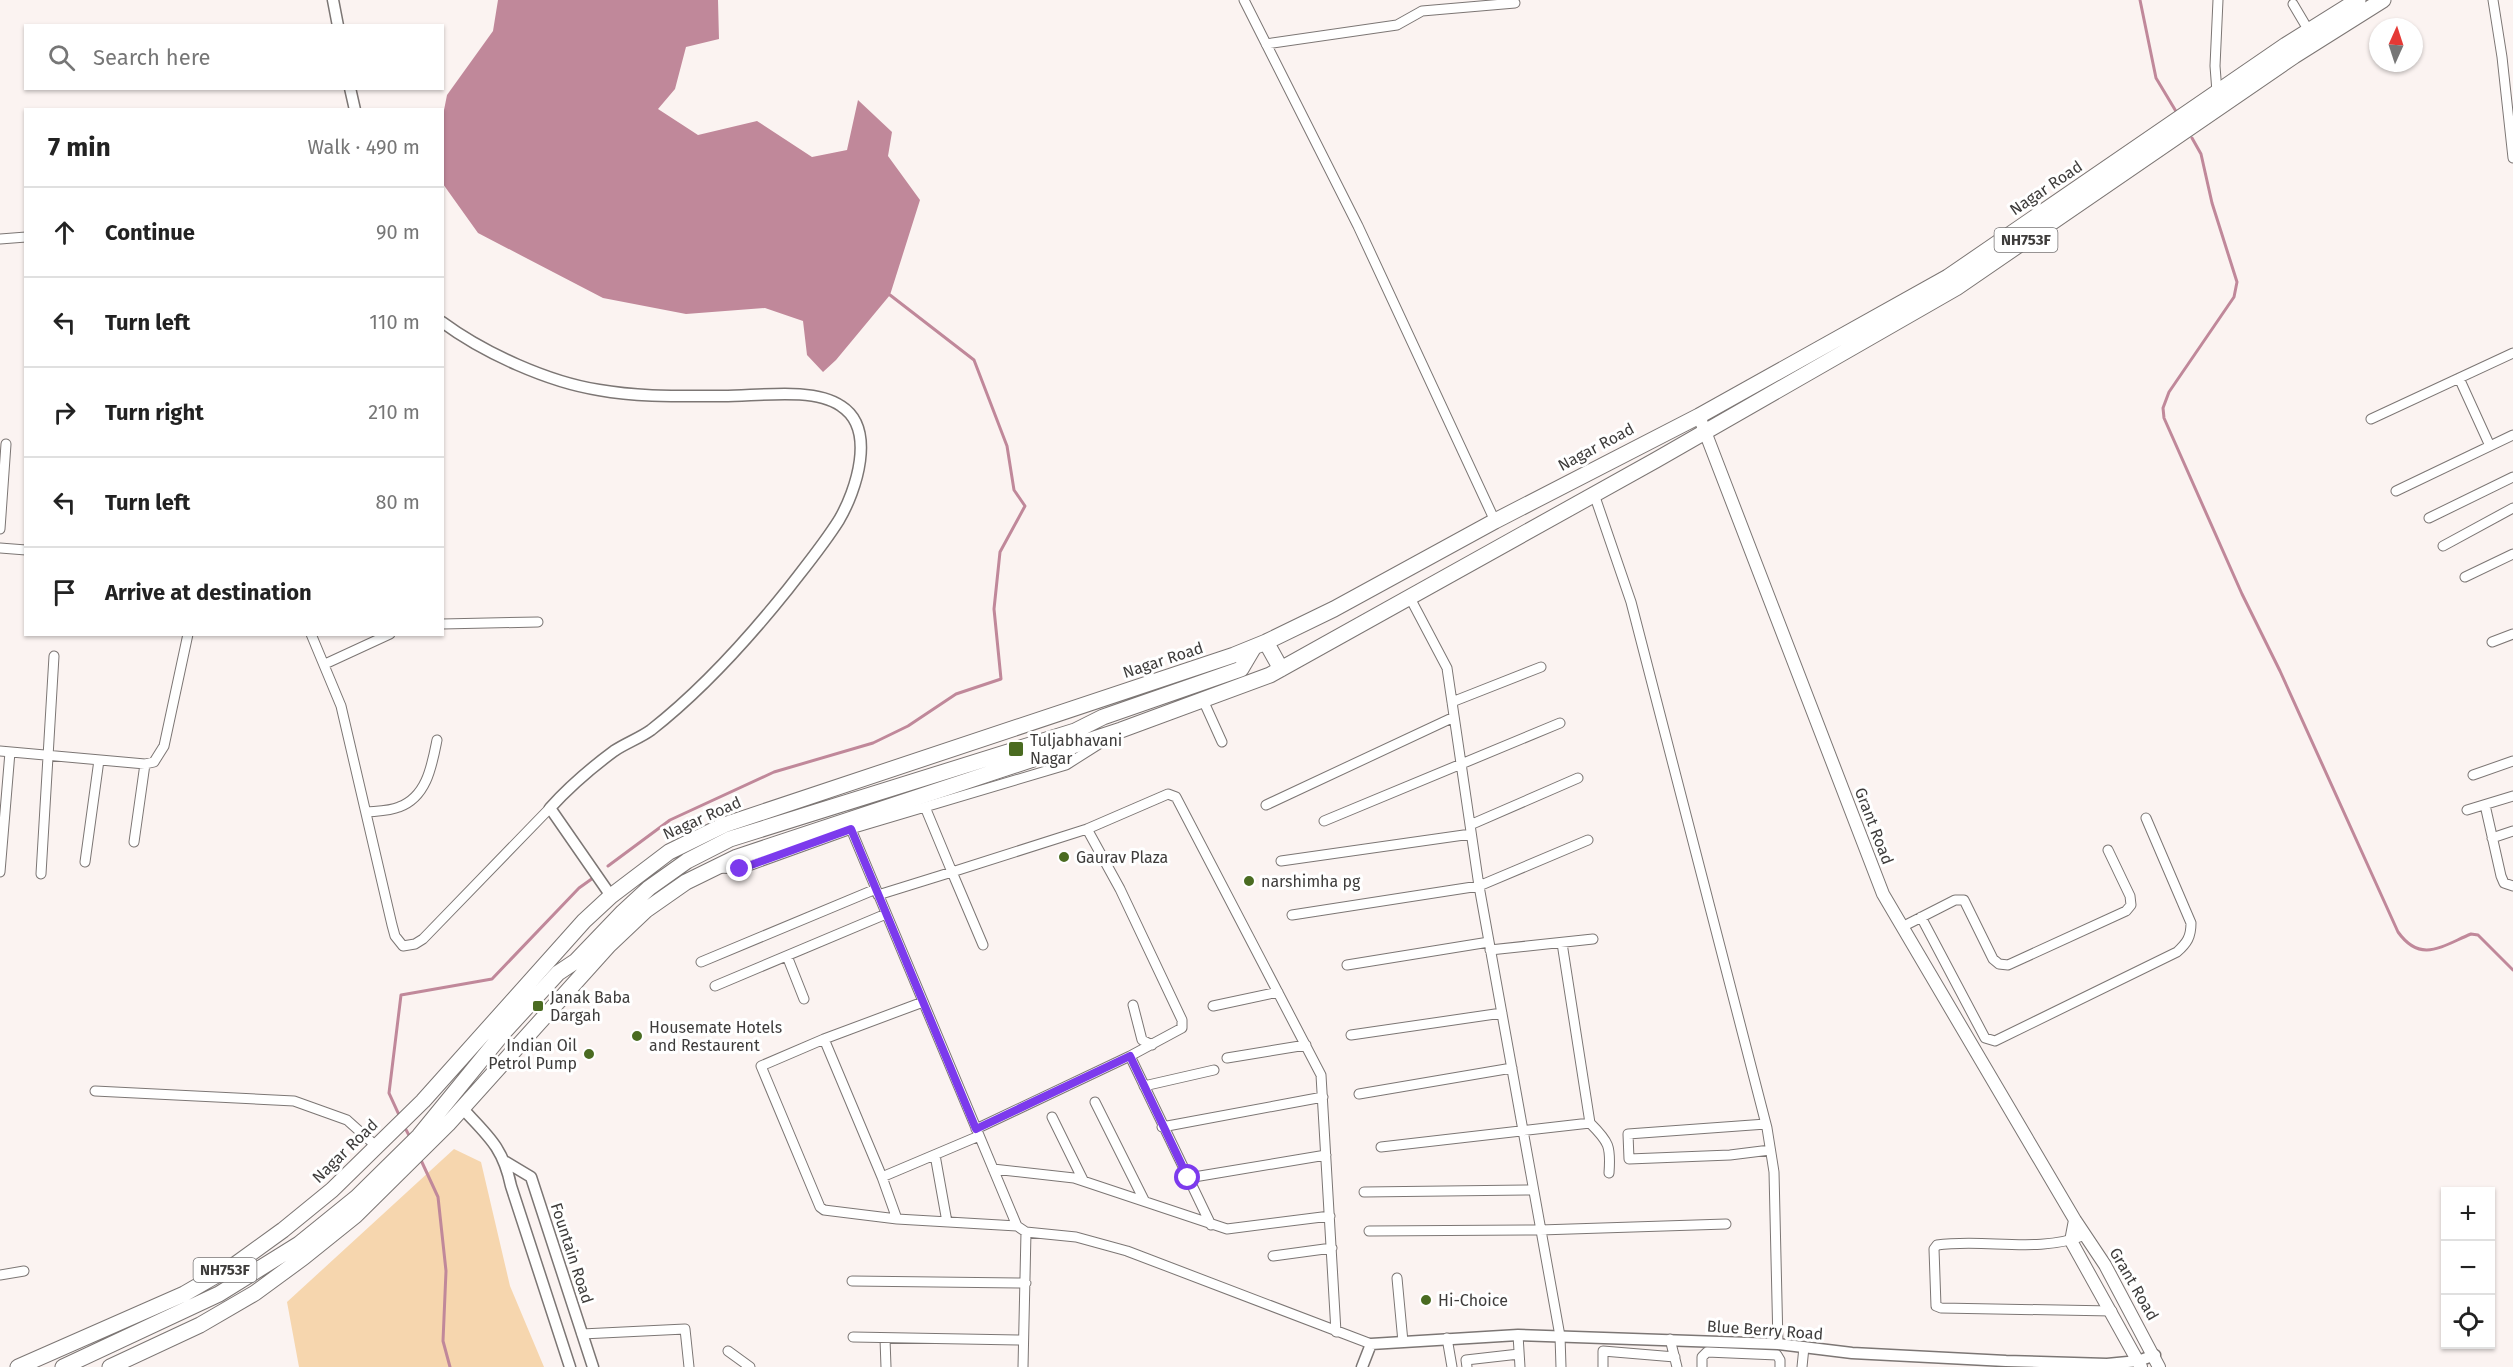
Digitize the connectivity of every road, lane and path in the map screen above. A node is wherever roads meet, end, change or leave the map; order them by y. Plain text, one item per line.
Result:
1 (333, 0) edge
2 (1244, 0) edge
3 (2218, 0) edge
4 (2358, 0) edge
5 (2383, 0) edge
6 (2493, 0) edge
7 (1515, 3) dead end
8 (2293, 4) dead end
9 (2341, 5) edge
10 (338, 24) edge
11 (2309, 31) junction
12 (1266, 44) junction
13 (350, 90) edge
14 (2217, 92) junction
15 (355, 108) edge
16 (2513, 158) edge
17 (24, 237) edge
18 (0, 239) edge
19 (444, 323) edge
20 (2513, 353) edge
21 (2459, 378) junction
22 (1699, 416) junction
23 (2371, 419) dead end
24 (1706, 431) junction
25 (2513, 435) edge
26 (6, 444) dead end
27 (2490, 446) junction
28 (2513, 477) edge
29 (2396, 491) dead end
30 (1594, 494) junction
31 (2513, 508) edge
32 (2429, 518) dead end
33 (1495, 521) junction
34 (0, 529) edge
35 (2443, 546) dead end
36 (0, 548) edge
37 (24, 550) edge
38 (2513, 554) edge
39 (2465, 577) dead end
40 (1409, 596) junction
41 (538, 622) dead end
42 (444, 624) edge
43 (2513, 634) edge
44 (188, 636) edge
45 (312, 636) edge
46 (386, 636) edge
47 (2492, 642) dead end
48 (1260, 644) junction
49 (54, 656) dead end
50 (325, 664) junction
51 (1541, 667) dead end
52 (1281, 669) junction
53 (1203, 700) junction
54 (1452, 702) junction
55 (1454, 717) junction
56 (1560, 723) dead end
57 (1121, 730) junction
58 (438, 740) dead end
59 (1222, 742) dead end
60 (5, 751) edge
61 (49, 755) junction
62 (99, 760) junction
63 (2513, 761) edge
64 (145, 764) junction
65 (1461, 764) junction
66 (2473, 775) dead end
67 (1578, 778) dead end
68 (2513, 796) edge
69 (1266, 805) dead end
70 (2485, 805) junction
71 (925, 807) junction
72 (550, 808) junction
73 (2467, 810) dead end
74 (367, 812) junction
75 (2146, 818) dead end
76 (1324, 821) dead end
77 (851, 829) junction
78 (1087, 829) junction
79 (1471, 829) junction
80 (2513, 831) edge
81 (2492, 837) junction
82 (1588, 840) dead end
83 (134, 842) dead end
84 (2108, 850) dead end
85 (1281, 861) dead end
86 (85, 862) dead end
87 (714, 868) junction
88 (0, 872) edge
89 (952, 872) junction
90 (41, 874) dead end
91 (1479, 886) junction
92 (2513, 886) edge
93 (877, 892) junction
94 (611, 896) junction
95 (886, 914) junction
96 (1292, 915) dead end
97 (1921, 917) junction
98 (1902, 927) junction
99 (1593, 939) dead end
100 (1562, 943) junction
101 (983, 945) dead end
102 (1490, 946) junction
103 (787, 956) junction
104 (701, 962) dead end
105 (1347, 965) dead end
106 (715, 986) dead end
107 (1278, 992) junction
108 (804, 999) dead end
109 (923, 1002) junction
110 (1133, 1005) dead end
111 (1214, 1006) dead end
112 (1502, 1013) junction
113 (1351, 1035) dead end
114 (824, 1039) junction
115 (1152, 1045) junction
116 (1306, 1045) junction
117 (1130, 1056) junction
118 (1227, 1058) dead end
119 (458, 1062) junction
120 (1512, 1068) junction
121 (1214, 1070) dead end
122 (1144, 1086) junction
123 (95, 1091) dead end
124 (1359, 1094) dead end
125 (1323, 1097) junction
126 (449, 1098) junction
127 (1095, 1102) dead end
128 (462, 1108) junction
129 (1052, 1117) dead end
130 (1590, 1123) junction
131 (1766, 1124) junction
132 (1162, 1127) junction
133 (1522, 1130) junction
134 (977, 1132) junction
135 (376, 1146) junction
136 (1381, 1147) dead end
137 (415, 1148) junction
138 (1770, 1150) junction
139 (935, 1155) junction
140 (1326, 1155) junction
141 (506, 1162) junction
142 (993, 1169) junction
143 (1609, 1173) dead end
144 (882, 1177) junction
145 (1188, 1178) junction
146 (1083, 1180) junction
147 (1533, 1190) junction
148 (1364, 1192) dead end
149 (1144, 1200) junction
150 (1330, 1216) junction
151 (897, 1219) junction
152 (2075, 1220) junction
153 (947, 1222) junction
154 (1726, 1224) dead end
155 (1211, 1225) junction
156 (1021, 1229) junction
157 (1540, 1230) junction
158 (1369, 1231) dead end
159 (2085, 1235) junction
160 (2070, 1241) junction
161 (1332, 1248) junction
162 (1273, 1256) dead end
163 (24, 1271) dead end
164 (0, 1275) edge
165 (1397, 1278) dead end
166 (852, 1281) dead end
167 (1026, 1283) junction
168 (2112, 1311) junction
169 (1336, 1332) junction
170 (582, 1334) junction
171 (1518, 1335) junction
172 (1560, 1336) junction
173 (853, 1337) dead end
174 (1447, 1338) junction
175 (885, 1339) junction
176 (1674, 1339) junction
177 (1023, 1340) junction
178 (1403, 1342) junction
179 (1371, 1344) junction
180 (1778, 1344) junction
181 (1804, 1347) junction
182 (728, 1351) dead end
183 (1519, 1354) junction
184 (2157, 1361) edge
185 (1676, 1362) edge
186 (2139, 1364) edge
187 (18, 1367) edge
188 (63, 1367) edge
189 (110, 1367) edge
190 (570, 1367) edge
191 (593, 1367) edge
192 (688, 1367) edge
193 (750, 1367) edge
194 (886, 1367) edge
195 (1023, 1367) edge
196 (1362, 1367) edge
197 (1452, 1367) edge
198 (1467, 1367) edge
199 (1520, 1367) edge
200 (1561, 1367) edge
201 (1603, 1367) edge
202 (1702, 1367) edge
203 (1780, 1367) edge
204 (1802, 1367) edge

1 - 10 street
2 - 12 street
3 - 14 street
4 - 9 highway, Nagar Road / NH753F
5 - 24 highway, Nagar Road / NH753F
6 - 16 street
7 - 12 street
8 - 11 street
9 - 11 highway, Nagar Road / NH753F
11 - 14 highway, Nagar Road / NH753F
12 - 33 street
13 - 15 street
14 - 22 highway, Nagar Road / NH753F
17 - 18 street
19 - 72 street
20 - 21 street
21 - 23 street
21 - 27 street
22 - 24 main road, Grant Road
22 - 33 highway, Nagar Road / NH753F
24 - 30 highway, Nagar Road / NH753F
24 - 98 main road, Grant Road
25 - 27 street
26 - 34 street
27 - 29 street
28 - 32 street
30 - 40 highway, Nagar Road / NH753F
30 - 131 street
31 - 35 street
33 - 48 highway, Nagar Road / NH753F
36 - 37 street
38 - 39 street
40 - 52 highway, Nagar Road / NH753F
40 - 54 street
41 - 42 street
43 - 47 street
44 - 64 street
45 - 50 street
46 - 50 street
48 - 52 highway
48 - 94 highway, Nagar Road / NH753F
48 - 126 highway
49 - 61 street
50 - 74 street
51 - 54 street
52 - 53 highway, Nagar Road / NH753F
53 - 57 highway, Nagar Road / NH753F
53 - 59 street
54 - 55 street
55 - 65 street
55 - 69 street
56 - 65 street
57 - 71 street
57 - 87 highway, Nagar Road / NH753F
58 - 74 street
60 - 61 street
60 - 88 street
61 - 62 street
61 - 90 street
62 - 64 street
62 - 86 street
63 - 66 street
64 - 83 street
65 - 76 street
65 - 79 street
67 - 79 street
68 - 70 street
70 - 73 street
70 - 81 street
71 - 77 street
71 - 89 street
72 - 74 street
72 - 94 street
75 - 97 street
77 - 87 street
77 - 93 street
78 - 89 street
78 - 107 street
78 - 115 street
79 - 85 street
79 - 91 street
80 - 81 street
81 - 92 street
82 - 91 street
84 - 97 street
87 - 128 highway, Nagar Road / NH753F
89 - 93 street
89 - 101 street
91 - 96 street
91 - 102 street
93 - 95 street
93 - 104 street
94 - 119 highway, Nagar Road / NH753F
95 - 103 street
95 - 109 street
97 - 98 street
98 - 152 main road, Grant Road
99 - 100 street
100 - 102 street
100 - 130 street
102 - 105 street
102 - 112 street
103 - 106 street
103 - 108 street
107 - 111 street
107 - 116 street
109 - 114 street
109 - 134 street
110 - 115 street
112 - 113 street
112 - 120 street
114 - 144 street
114 - 151 street
115 - 117 street
116 - 118 street
116 - 125 street
117 - 122 street
117 - 134 street
119 - 126 highway
119 - 135 highway, Nagar Road / NH753F
120 - 124 street
120 - 133 street
121 - 122 street
122 - 132 street
123 - 135 street
125 - 132 street
125 - 140 street
126 - 137 highway
127 - 149 street
128 - 137 highway, Nagar Road / NH753F
128 - 141 street, Fountain Road
129 - 146 street
130 - 133 street
130 - 143 street
131 - 138 street
131 - 138 street
132 - 145 street
133 - 136 street
133 - 147 street
134 - 139 street
134 - 142 street
135 - 187 highway, Nagar Road / NH753F
137 - 188 highway
137 - 189 highway, Nagar Road / NH753F
138 - 180 street
139 - 144 street
139 - 153 street
140 - 145 street
140 - 150 street
141 - 170 street, Fountain Road
141 - 190 street, Fountain Road
142 - 146 street
142 - 156 street
144 - 151 street
145 - 155 street
146 - 149 street
147 - 148 street
147 - 157 street
149 - 155 street
150 - 155 street
150 - 161 street
151 - 153 street
152 - 159 main road, Grant Road
152 - 160 main road
153 - 156 street
154 - 157 street
156 - 167 street
156 - 169 street
157 - 158 street
157 - 172 street
159 - 160 street
159 - 184 main road, Grant Road
160 - 168 main road, Grant Road
160 - 168 street
161 - 162 street
161 - 169 street
163 - 164 street
165 - 178 street
166 - 167 street
167 - 177 street
168 - 186 main road, Grant Road
169 - 179 street
170 - 191 street, Fountain Road
170 - 192 street
171 - 172 street, Blue Berry Road
171 - 174 street, Blue Berry Road
171 - 183 street
172 - 176 street, Blue Berry Road
172 - 200 street
173 - 175 street
174 - 178 street, Blue Berry Road
174 - 197 street
175 - 177 street
175 - 194 street
176 - 180 street, Blue Berry Road
176 - 185 street
177 - 195 street
178 - 179 street, Blue Berry Road
179 - 196 street
180 - 181 street, Blue Berry Road
181 - 186 street, Blue Berry Road
181 - 204 street
182 - 193 street
183 - 198 street
183 - 199 street
184 - 186 street, Blue Berry Road
185 - 201 street
202 - 203 street

